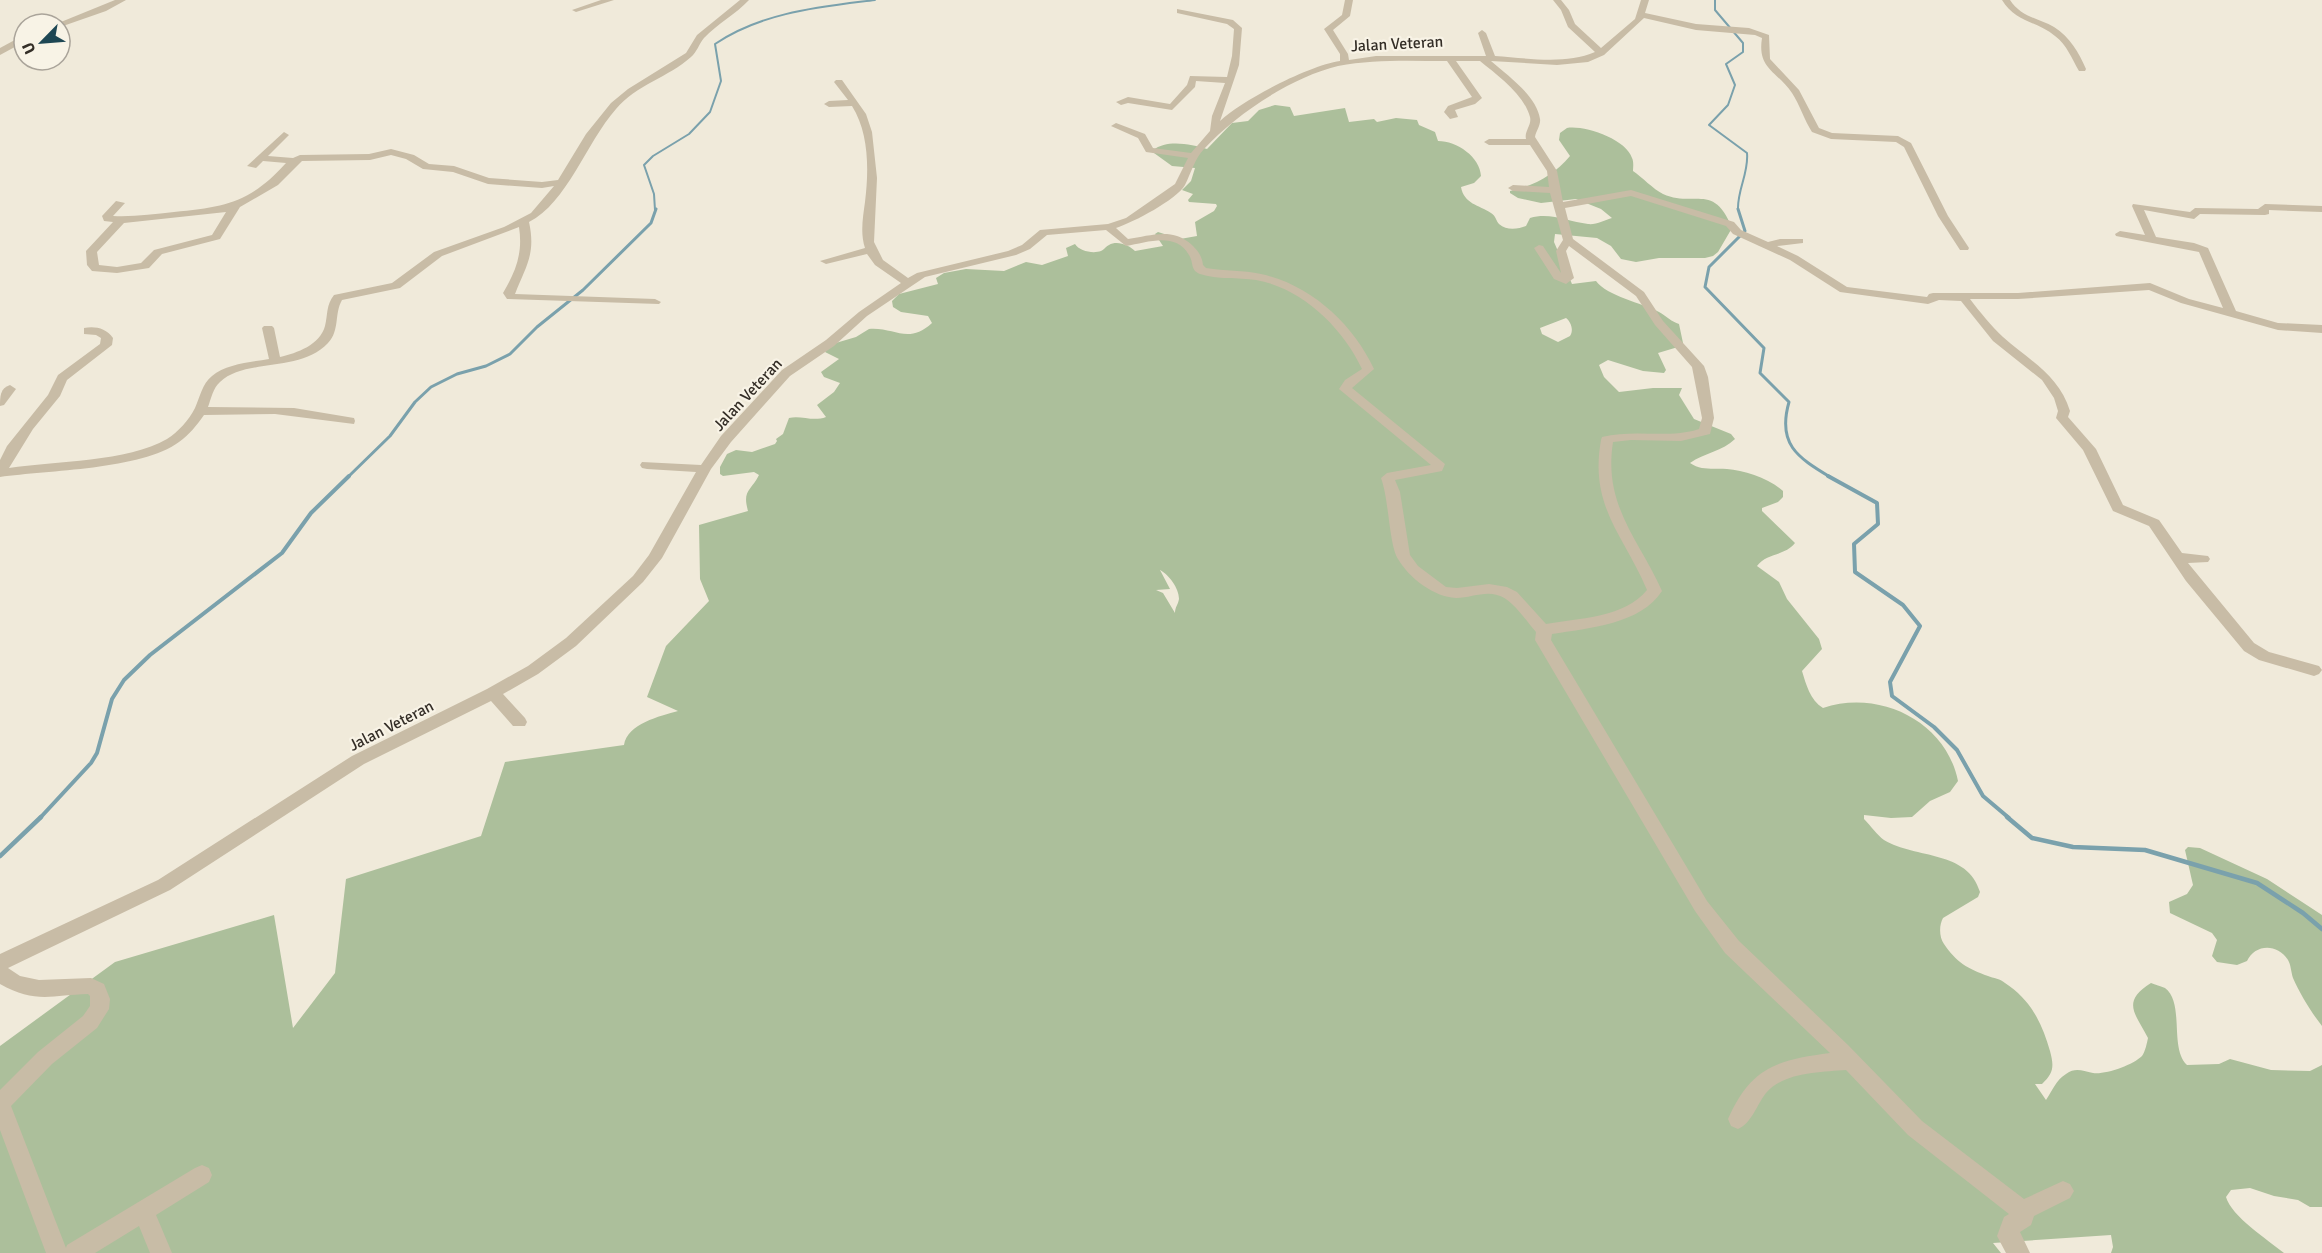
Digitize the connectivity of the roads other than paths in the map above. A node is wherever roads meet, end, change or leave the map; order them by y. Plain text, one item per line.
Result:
1 (122, 0) edge
2 (610, 0) edge
3 (745, 0) edge
4 (1349, 0) edge
5 (1557, 0) edge
6 (1645, 0) edge
7 (2006, 0) edge
8 (576, 10) dead end
9 (1180, 11) dead end
10 (1640, 15) junction
11 (72, 20) edge
12 (1482, 33) dead end
13 (1601, 53) junction
14 (1449, 57) junction
15 (1487, 58) junction
16 (1345, 62) junction
17 (2082, 69) dead end
18 (1229, 80) junction
19 (838, 82) dead end
20 (1121, 102) dead end
21 (852, 103) junction
22 (829, 104) dead end
23 (1453, 117) dead end
24 (1116, 126) dead end
25 (1215, 132) junction
26 (284, 135) dead end
27 (1489, 142) dead end
28 (1532, 142) junction
29 (1194, 156) junction
30 (260, 159) junction
31 (295, 161) junction
32 (252, 166) dead end
33 (564, 182) junction
34 (1513, 188) dead end
35 (1555, 190) junction
36 (120, 203) dead end
37 (235, 206) junction
38 (1560, 206) junction
39 (2322, 209) edge
40 (120, 220) junction
41 (524, 223) junction
42 (1109, 227) junction
43 (2120, 234) dead end
44 (2152, 239) junction
45 (1568, 240) junction
46 (1799, 241) dead end
47 (1770, 245) junction
48 (1539, 248) dead end
49 (1964, 248) dead end
50 (870, 250) junction
51 (826, 261) dead end
52 (908, 283) junction
53 (1964, 298) junction
54 (655, 302) dead end
55 (2231, 312) junction
56 (267, 328) dead end
57 (2322, 329) edge
58 (88, 331) dead end
59 (275, 361) junction
60 (10, 389) dead end
61 (0, 402) edge
62 (200, 411) junction
63 (349, 421) dead end
64 (648, 465) dead end
65 (705, 469) junction
66 (0, 473) edge
67 (2177, 558) junction
68 (2203, 559) dead end
69 (1544, 631) junction
70 (2314, 670) dead end
71 (493, 693) junction
72 (519, 722) dead end
73 (4, 964) edge
74 (1850, 1060) junction
75 (0, 1103) edge
76 (1738, 1119) dead end
77 (202, 1175) dead end
78 (2063, 1191) dead end
79 (2022, 1210) junction
80 (143, 1211) junction
81 (57, 1253) edge
82 (75, 1253) edge
83 (161, 1253) edge
84 (2019, 1253) edge

1 - 11 street
2 - 8 street
3 - 33 street
4 - 16 street
5 - 13 street
6 - 10 street, Jalan Veteran
7 - 17 street
9 - 18 street
10 - 13 street, Jalan Veteran
10 - 49 street
12 - 15 street
13 - 15 street, Jalan Veteran
14 - 15 street, Jalan Veteran
14 - 16 street, Jalan Veteran
14 - 23 street
15 - 28 street
16 - 25 street, Jalan Veteran
18 - 20 street
18 - 25 street
19 - 21 street
21 - 22 street
21 - 50 street
24 - 29 street
25 - 29 street, Jalan Veteran
26 - 30 street
27 - 28 street
28 - 35 street
29 - 42 street, Jalan Veteran
30 - 31 street
30 - 32 street
31 - 33 street
31 - 37 street
33 - 41 street
34 - 35 street
35 - 38 street
36 - 40 street
37 - 40 street
37 - 40 street
38 - 45 street
38 - 47 street
39 - 44 street
41 - 54 street
41 - 59 street
42 - 52 street, Jalan Veteran
42 - 69 street
43 - 44 street
44 - 55 street
45 - 48 street
45 - 69 street
46 - 47 street
47 - 53 street
50 - 51 street
50 - 52 street
52 - 65 street, Jalan Veteran
53 - 55 street
53 - 67 street
55 - 57 street
56 - 59 street
58 - 66 street
59 - 62 street
60 - 61 street
62 - 63 street
62 - 66 street
64 - 65 street
65 - 71 street, Jalan Veteran
67 - 68 street
67 - 70 street
69 - 74 street
71 - 72 street
71 - 73 street, Jalan Veteran
73 - 75 street
74 - 76 street
74 - 79 street
75 - 81 street
77 - 80 street
78 - 79 street
79 - 84 street
80 - 82 street
80 - 83 street

